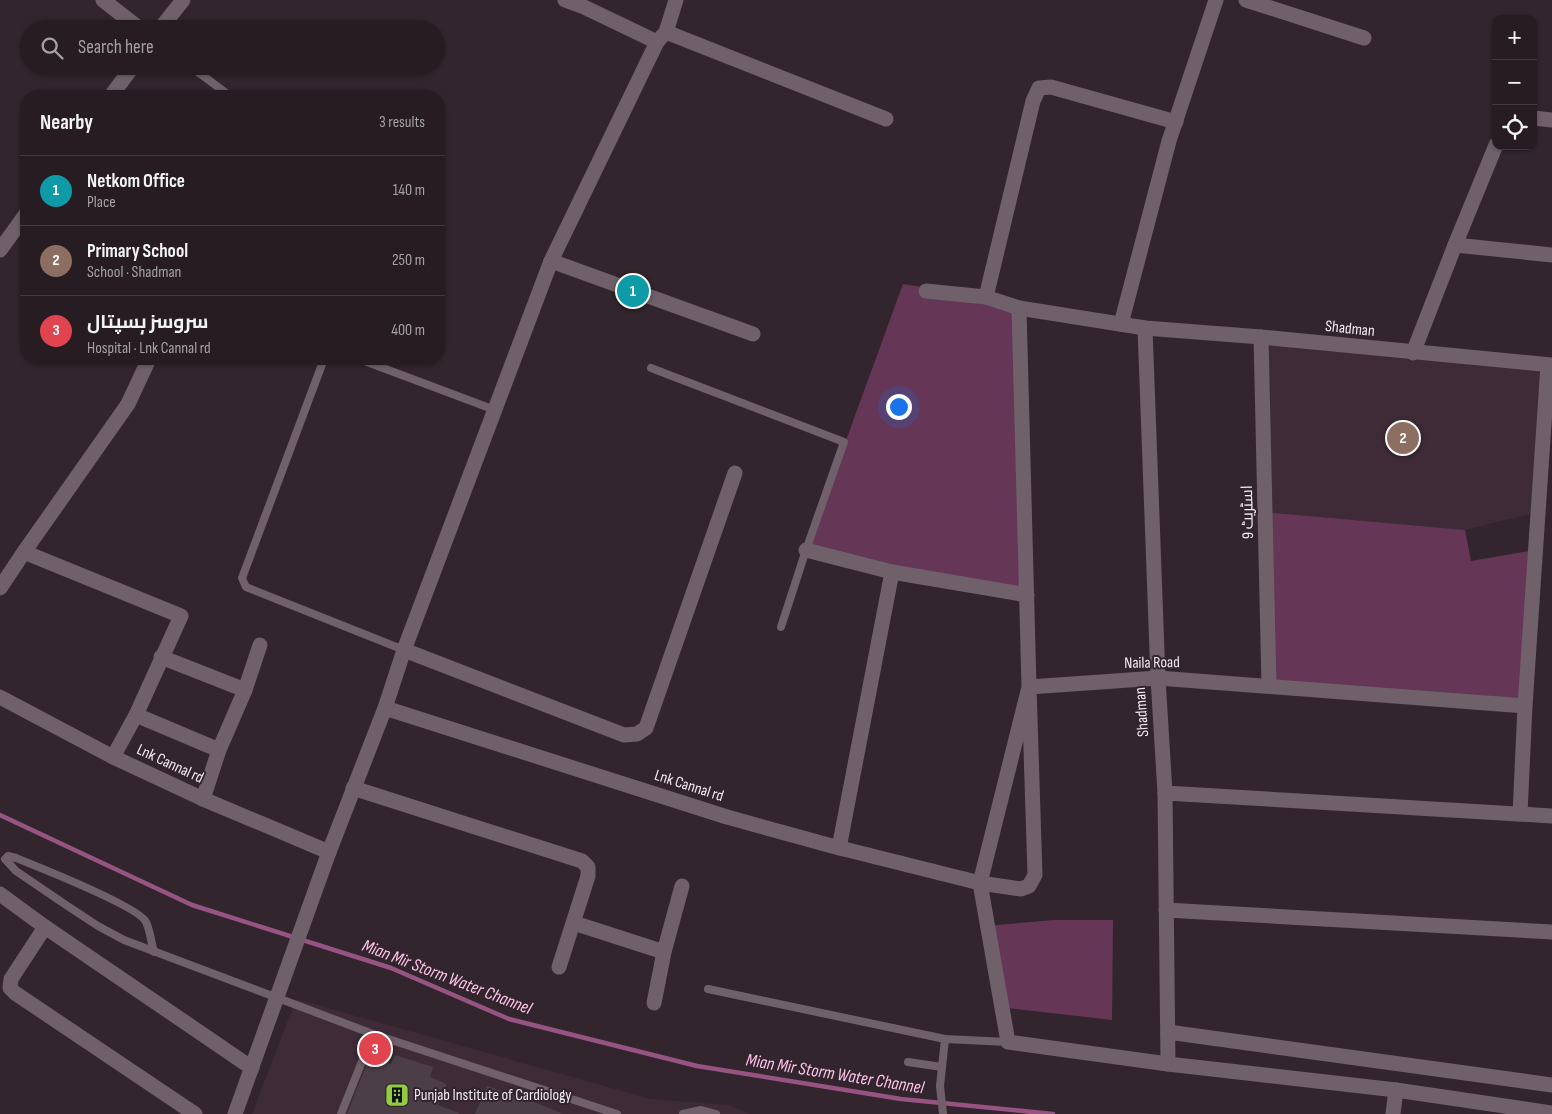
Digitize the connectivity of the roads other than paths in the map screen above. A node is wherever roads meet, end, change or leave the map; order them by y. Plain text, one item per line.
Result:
1 (103, 0) edge
2 (183, 0) edge
3 (565, 0) edge
4 (676, 0) edge
5 (1216, 0) edge
6 (1246, 0) edge
7 (129, 20) edge
8 (167, 20) edge
9 (661, 37) junction
10 (1364, 38) dead end
11 (126, 75) edge
12 (202, 75) edge
13 (115, 90) edge
14 (222, 90) edge
15 (1537, 118) edge
16 (886, 119) dead end
17 (1552, 120) edge
18 (1176, 122) junction
19 (1494, 150) edge
20 (20, 222) edge
21 (1455, 245) junction
22 (0, 250) edge
23 (1552, 255) edge
24 (551, 261) junction
25 (926, 291) dead end
26 (986, 297) junction
27 (1019, 308) junction
28 (1121, 324) junction
29 (1145, 328) junction
30 (753, 334) dead end
31 (1261, 337) junction
32 (1413, 352) junction
33 (146, 365) edge
34 (322, 365) edge
35 (375, 365) edge
36 (1550, 365) edge
37 (651, 368) dead end
38 (495, 410) junction
39 (735, 473) dead end
40 (806, 550) junction
41 (24, 552) junction
42 (892, 572) junction
43 (0, 588) edge
44 (1027, 595) junction
45 (781, 627) dead end
46 (260, 645) dead end
47 (404, 650) junction
48 (161, 657) junction
49 (1158, 678) junction
50 (1269, 686) junction
51 (1029, 687) junction
52 (245, 690) junction
53 (0, 697) edge
54 (1524, 706) junction
55 (385, 708) junction
56 (136, 715) junction
57 (219, 750) junction
58 (113, 757) junction
59 (353, 788) junction
60 (1165, 793) junction
61 (203, 799) junction
62 (1520, 814) junction
63 (1552, 816) edge
64 (839, 848) junction
65 (329, 852) junction
66 (980, 883) junction
67 (682, 886) dead end
68 (0, 894) edge
69 (1166, 910) junction
70 (574, 923) junction
71 (44, 927) junction
72 (1552, 932) edge
73 (154, 952) junction
74 (664, 952) junction
75 (559, 967) dead end
76 (708, 990) dead end
77 (276, 997) junction
78 (654, 1003) dead end
79 (1168, 1032) junction
80 (372, 1034) junction
81 (945, 1039) junction
82 (1008, 1042) junction
83 (908, 1062) dead end
84 (1168, 1064) junction
85 (942, 1067) junction
86 (252, 1068) junction
87 (1552, 1085) edge
88 (1396, 1090) junction
89 (593, 1111) edge
90 (1552, 1113) edge
91 (195, 1114) edge
92 (235, 1114) edge
93 (341, 1114) edge
94 (617, 1114) edge
95 (683, 1114) edge
96 (716, 1114) edge
97 (943, 1114) edge
98 (1393, 1114) edge

1 - 7 street
2 - 8 street
3 - 9 street
4 - 9 street
5 - 18 street
6 - 10 street
9 - 16 street
9 - 24 street
11 - 13 street
12 - 14 lane
15 - 17 street
18 - 26 street
18 - 28 street
19 - 21 street
20 - 22 street
21 - 23 street
21 - 32 street
24 - 30 street
24 - 38 street
25 - 26 street, Shadman
26 - 27 street, Shadman
27 - 28 street, Shadman
27 - 44 street
28 - 29 street, Shadman
29 - 31 street, Shadman
29 - 49 street, Shadman
31 - 32 street, Shadman
31 - 50 street, اسٹریٹ 9
32 - 36 street, Shadman
33 - 41 street
34 - 47 lane
35 - 38 lane
36 - 54 street
37 - 40 lane
38 - 47 street
39 - 47 street
40 - 42 street
40 - 45 lane
41 - 43 street
41 - 48 street
42 - 44 street
42 - 64 street
44 - 51 street
46 - 52 street
47 - 55 street
48 - 52 street
48 - 56 street
49 - 50 street, Naila Road
49 - 51 street, Naila Road
49 - 60 street, Shadman
50 - 54 street, Naila Road
51 - 66 street
51 - 66 street
52 - 57 street
53 - 58 street, Lnk Cannal rd
54 - 62 street
55 - 59 street
55 - 64 street, Lnk Cannal rd
56 - 57 street
56 - 58 street
57 - 61 street
58 - 61 street, Lnk Cannal rd
59 - 65 street
59 - 70 street
60 - 62 street
60 - 69 street, Shadman
61 - 65 street, Lnk Cannal rd
62 - 63 street
64 - 66 street, Lnk Cannal rd
65 - 77 street
66 - 82 street
67 - 74 street
68 - 71 street
69 - 72 street
69 - 79 street, Shadman
70 - 74 street
70 - 75 street
71 - 86 street
71 - 91 street
73 - 73 lane
73 - 77 lane
74 - 78 street
76 - 81 lane
77 - 80 lane
77 - 86 street
79 - 84 street, Shadman
79 - 87 street
80 - 89 lane
80 - 93 lane
81 - 82 lane
81 - 85 lane
82 - 84 street
83 - 85 lane
84 - 88 street
85 - 97 lane
86 - 92 street
88 - 90 street
88 - 98 street
89 - 94 lane
95 - 96 lane

